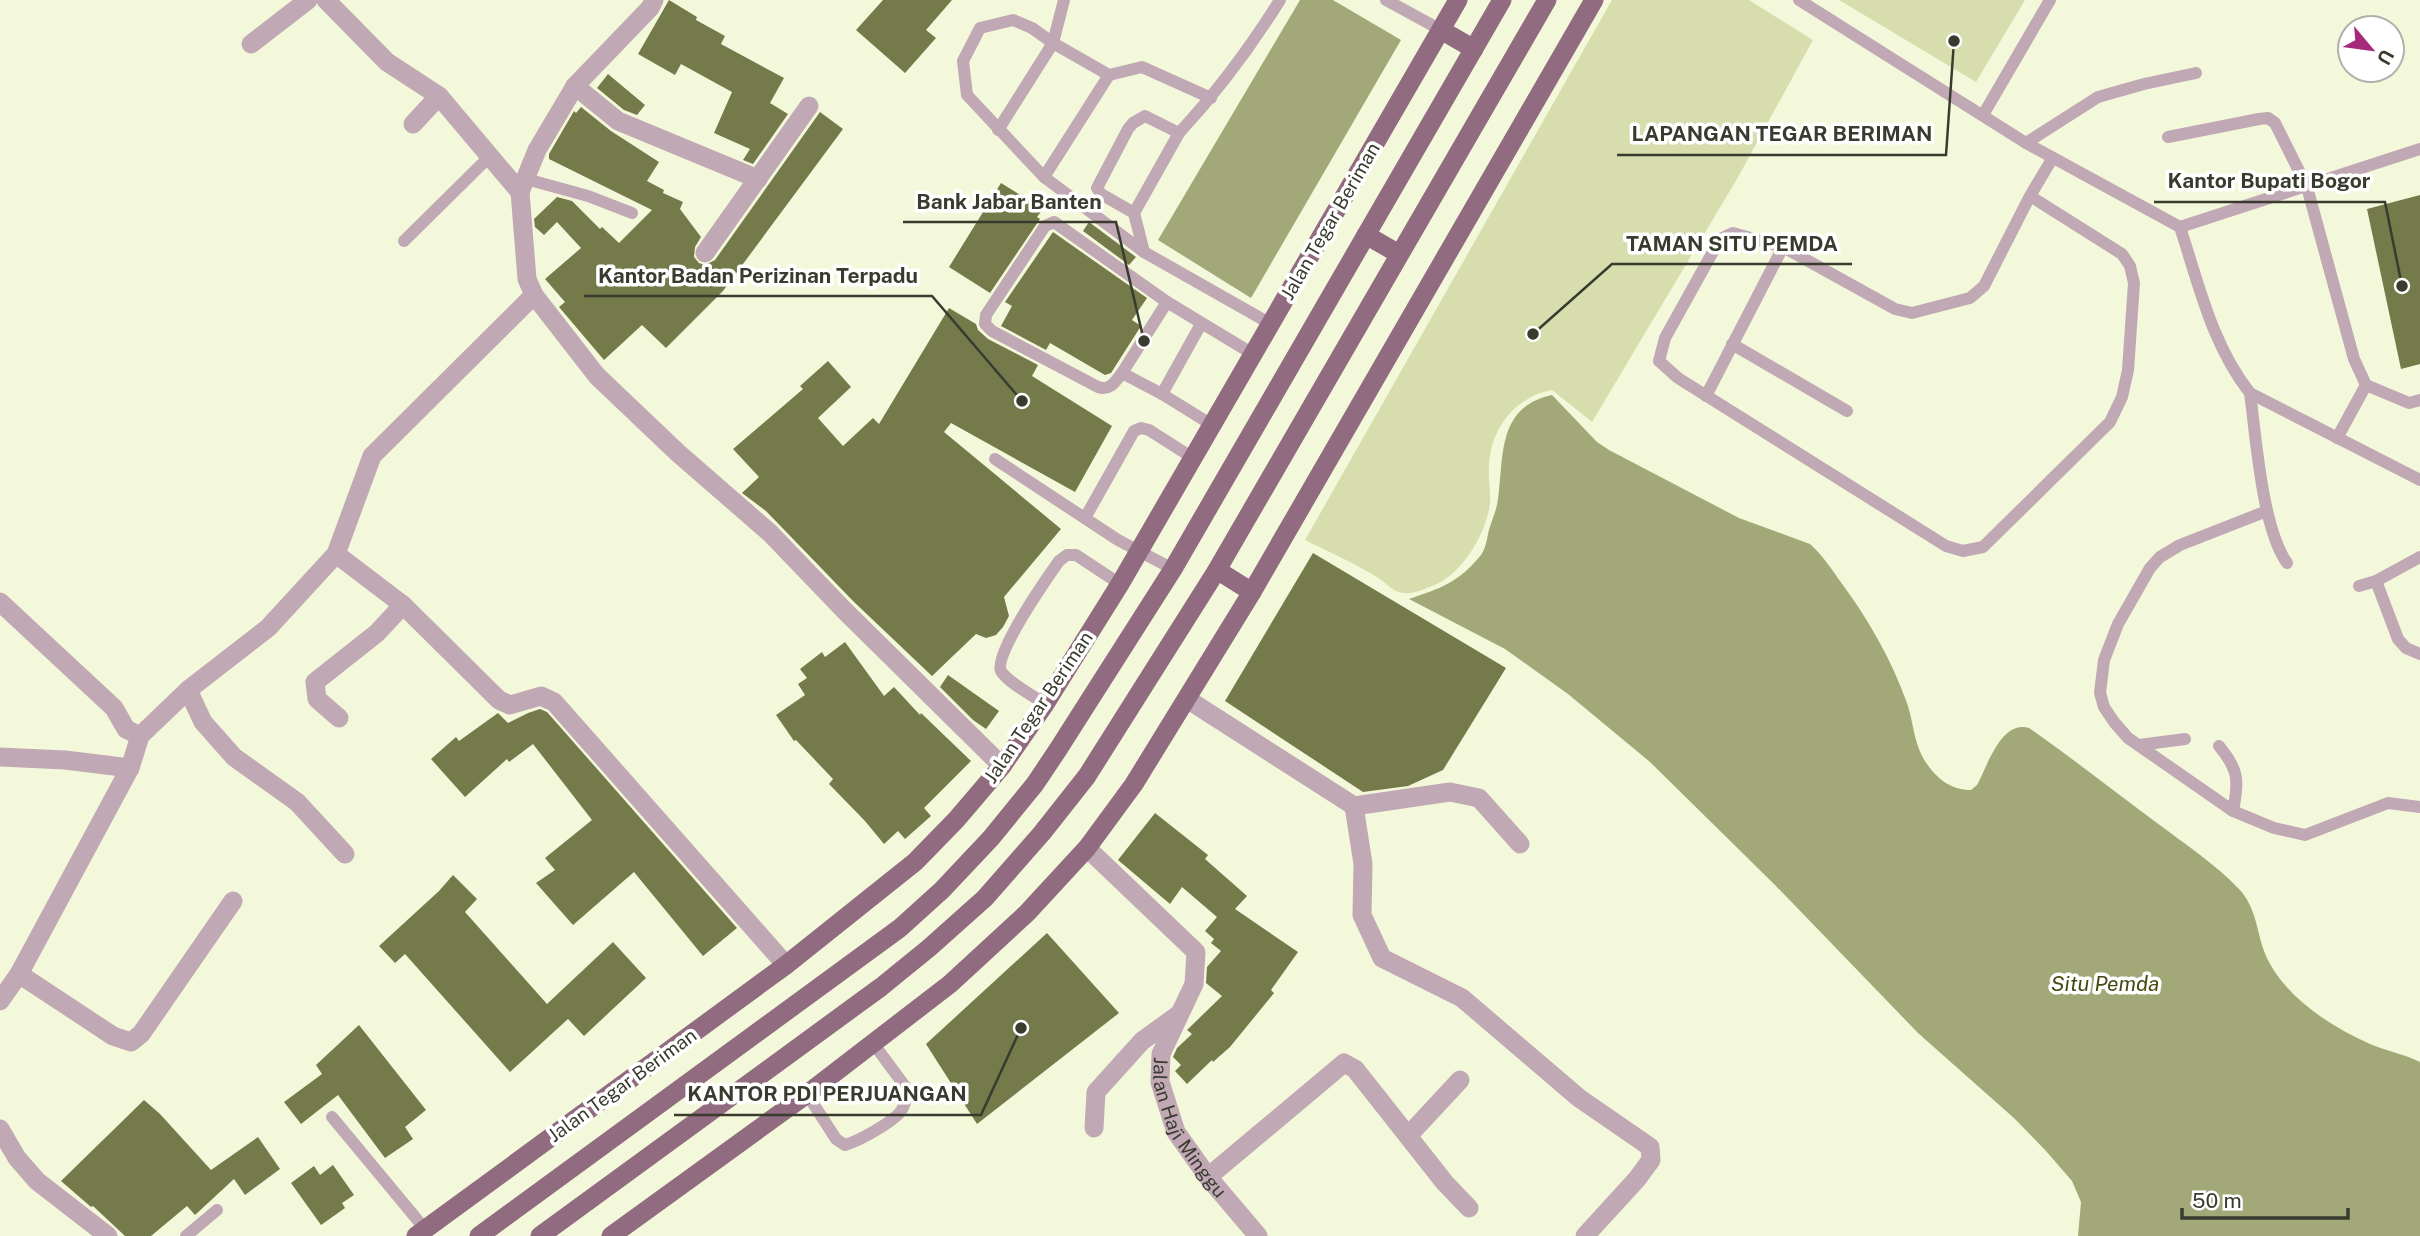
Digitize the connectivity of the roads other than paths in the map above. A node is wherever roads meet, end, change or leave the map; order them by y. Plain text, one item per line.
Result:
1 (308, 0) edge
2 (326, 0) edge
3 (654, 0) edge
4 (1064, 0) edge
5 (1280, 0) edge
6 (1386, 0) edge
7 (1458, 0) edge
8 (1502, 0) edge
9 (1547, 0) edge
10 (1594, 0) edge
11 (1799, 0) edge
12 (2050, 0) edge
13 (1441, 30) junction
14 (1053, 43) junction
15 (251, 44) dead end
16 (1474, 49) junction
17 (2196, 74) dead end
18 (1109, 75) junction
19 (575, 86) junction
20 (439, 96) junction
21 (1211, 98) junction
22 (809, 106) dead end
23 (1983, 115) junction
24 (413, 124) dead end
25 (998, 130) junction
26 (1179, 133) junction
27 (2168, 137) dead end
28 (2026, 143) junction
29 (2420, 149) edge
30 (490, 156) junction
31 (2052, 159) junction
32 (1044, 177) junction
33 (758, 179) junction
34 (523, 185) junction
35 (2307, 187) junction
36 (2030, 196) junction
37 (632, 213) dead end
38 (1134, 213) junction
39 (2180, 228) junction
40 (1366, 235) junction
41 (404, 241) dead end
42 (1783, 247) junction
43 (1144, 252) junction
44 (705, 253) dead end
45 (1399, 254) junction
46 (534, 295) junction
47 (1167, 302) junction
48 (1201, 324) junction
49 (1271, 324) junction
50 (1732, 344) junction
51 (1253, 354) junction
52 (1122, 373) junction
53 (2366, 385) junction
54 (2250, 393) junction
55 (1163, 394) junction
56 (1706, 396) junction
57 (2420, 400) edge
58 (1847, 411) dead end
59 (1212, 425) junction
60 (2337, 438) junction
61 (1193, 458) junction
62 (995, 459) dead end
63 (2420, 480) edge
64 (2267, 512) junction
65 (1085, 518) junction
66 (1139, 552) junction
67 (336, 554) junction
68 (2420, 557) edge
69 (2287, 563) dead end
70 (1173, 569) junction
71 (1217, 570) junction
72 (2376, 581) junction
73 (1120, 584) junction
74 (2359, 586) dead end
75 (1252, 592) junction
76 (0, 602) edge
77 (403, 605) junction
78 (2420, 654) edge
79 (188, 690) junction
80 (1187, 699) junction
81 (1045, 704) junction
82 (339, 719) dead end
83 (140, 736) junction
84 (2185, 739) dead end
85 (2139, 746) junction
86 (2219, 746) dead end
87 (0, 757) edge
88 (1002, 766) junction
89 (130, 768) junction
90 (1354, 806) junction
91 (2420, 807) edge
92 (2233, 811) junction
93 (1520, 844) dead end
94 (1087, 848) junction
95 (345, 854) dead end
96 (233, 901) dead end
97 (786, 965) junction
98 (19, 974) junction
99 (0, 1001) edge
100 (1179, 1014) junction
101 (873, 1043) junction
102 (1460, 1080) dead end
103 (807, 1094) junction
104 (332, 1117) dead end
105 (1094, 1128) dead end
106 (0, 1129) edge
107 (1408, 1136) junction
108 (1208, 1177) junction
109 (1469, 1208) dead end
110 (217, 1210) dead end
111 (420, 1233) edge
112 (108, 1236) edge
113 (186, 1236) edge
114 (480, 1236) edge
115 (540, 1236) edge
116 (611, 1236) edge
117 (1258, 1236) edge
118 (1585, 1236) edge

1 - 15 street
2 - 20 street
3 - 19 street
4 - 14 lane
5 - 21 lane
6 - 13 lane
7 - 13 main road, Jalan Tegar Beriman
8 - 16 main road, Jalan Tegar Beriman
9 - 45 main road
10 - 75 main road
11 - 23 lane
12 - 23 lane
13 - 16 main road
13 - 49 main road, Jalan Tegar Beriman
14 - 18 lane
14 - 25 lane
14 - 25 lane
16 - 40 main road, Jalan Tegar Beriman
17 - 28 lane
18 - 21 lane
18 - 32 lane
19 - 33 street
19 - 34 street
20 - 24 street
20 - 30 street
21 - 26 lane
22 - 33 street
23 - 28 lane
25 - 32 lane
26 - 38 lane
26 - 38 lane
27 - 35 lane
28 - 31 lane
29 - 35 lane
30 - 34 street
30 - 41 lane
31 - 36 lane
31 - 39 lane
32 - 43 lane
33 - 44 street
34 - 37 lane
34 - 46 street
35 - 39 lane
35 - 53 lane
36 - 42 lane
36 - 56 lane
38 - 43 lane
39 - 54 lane
40 - 45 main road
40 - 70 main road, Jalan Tegar Beriman
42 - 50 lane
42 - 56 lane
43 - 49 lane
45 - 71 main road
46 - 67 street
46 - 88 street
47 - 48 lane
47 - 52 lane
47 - 52 lane
48 - 51 lane
48 - 55 lane
49 - 51 main road, Jalan Tegar Beriman
50 - 56 lane
50 - 58 lane
51 - 59 main road, Jalan Tegar Beriman
52 - 55 lane
53 - 57 lane
53 - 60 lane
54 - 60 lane
54 - 64 lane
55 - 59 lane
59 - 61 main road, Jalan Tegar Beriman
60 - 63 lane
61 - 65 lane
61 - 66 main road, Jalan Tegar Beriman
62 - 65 lane
64 - 69 lane
64 - 85 lane
65 - 66 lane
66 - 70 lane
66 - 73 main road, Jalan Tegar Beriman
67 - 77 street
67 - 79 street
68 - 72 lane
70 - 114 main road, Jalan Tegar Beriman
71 - 75 main road
71 - 115 main road
72 - 74 lane
72 - 78 lane
73 - 81 main road, Jalan Tegar Beriman
73 - 81 lane
75 - 80 main road
76 - 83 street
77 - 82 street
77 - 97 street
79 - 83 street
79 - 95 street
80 - 90 street
80 - 94 main road
81 - 88 main road, Jalan Tegar Beriman
83 - 89 street
84 - 85 lane
85 - 92 lane
86 - 92 lane
87 - 89 street
88 - 97 main road, Jalan Tegar Beriman
89 - 98 street
90 - 93 street
90 - 118 street
91 - 92 lane
94 - 100 street, Jalan Haji Minggu
94 - 101 main road
96 - 98 street
97 - 111 main road, Jalan Tegar Beriman
98 - 99 street
100 - 105 street
100 - 108 street, Jalan Haji Minggu
101 - 103 main road
101 - 103 lane
102 - 107 street
103 - 116 main road
104 - 111 lane
106 - 112 street
107 - 108 street
107 - 109 street
108 - 117 street, Jalan Haji Minggu
110 - 113 lane

